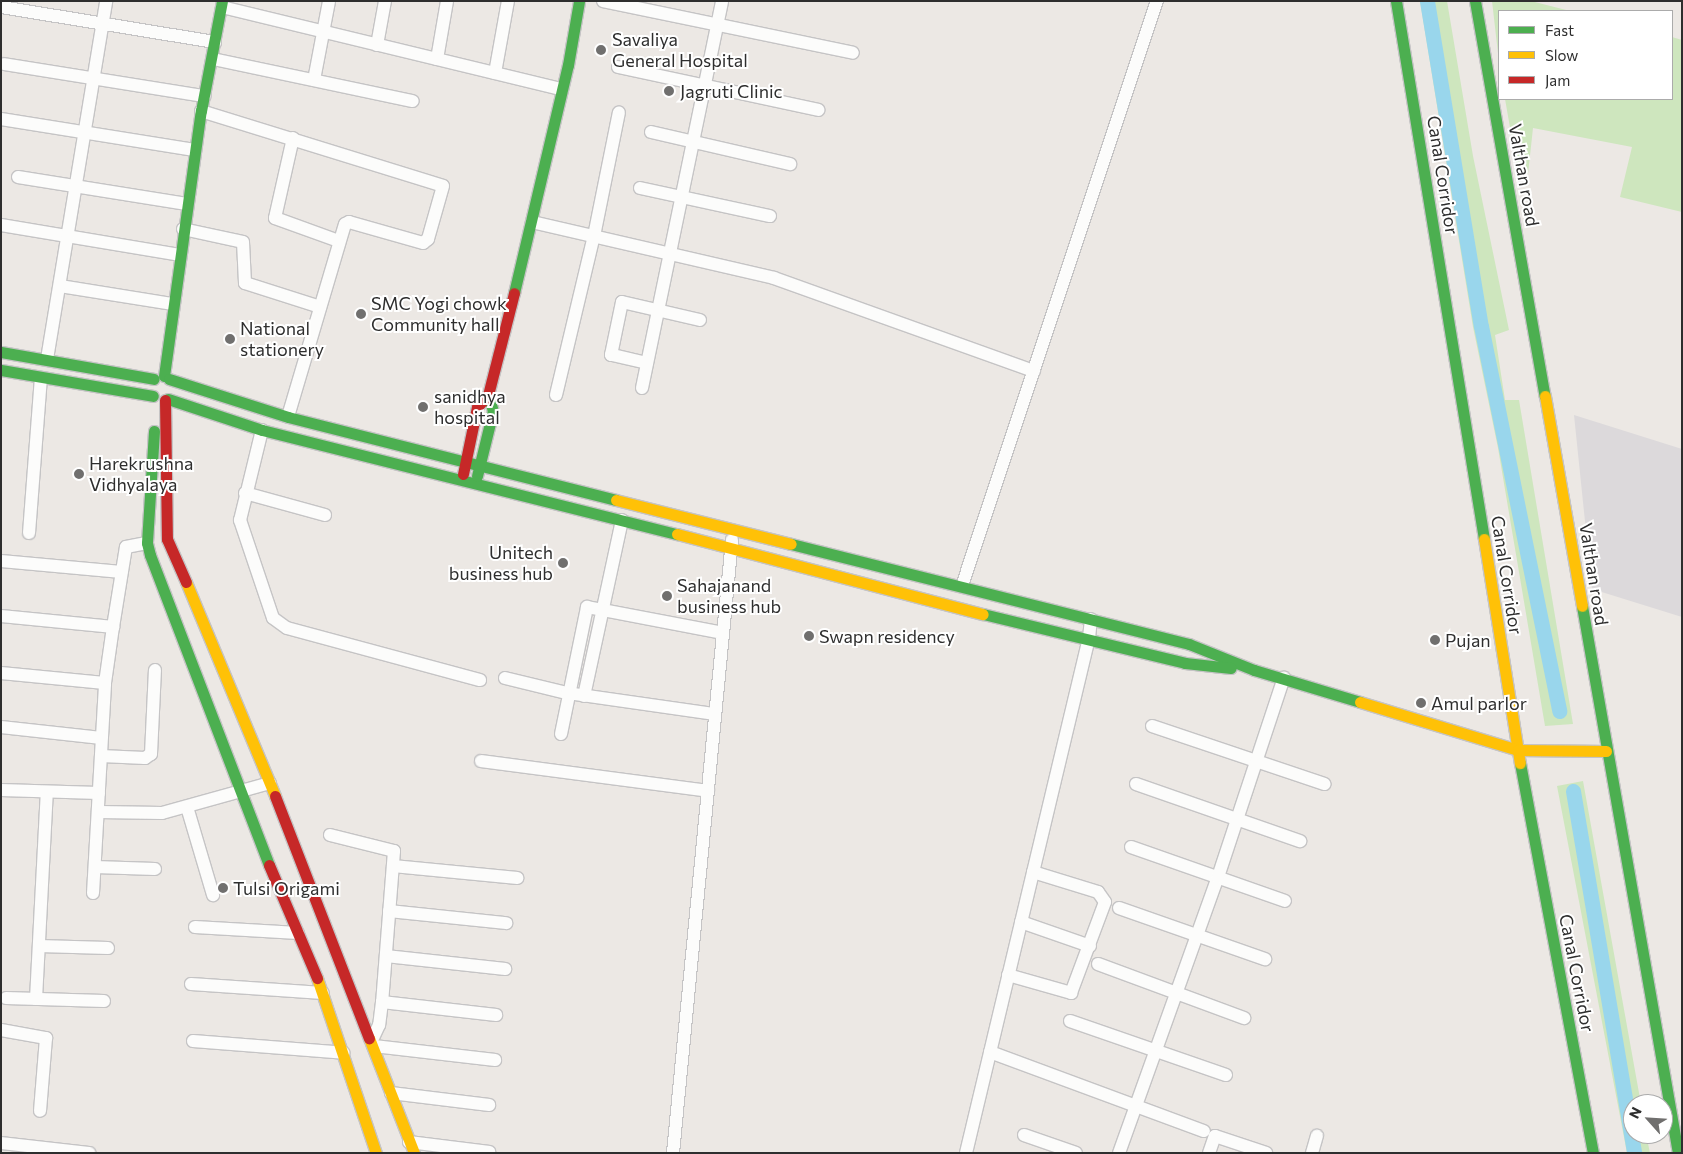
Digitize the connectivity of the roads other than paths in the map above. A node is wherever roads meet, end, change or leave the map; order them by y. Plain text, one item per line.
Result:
1 (106, 1) edge
2 (329, 1) edge
3 (385, 1) edge
4 (447, 1) edge
5 (508, 1) edge
6 (579, 1) edge
7 (603, 1) edge
8 (722, 1) edge
9 (1157, 1) edge
10 (1396, 1) edge
11 (1475, 1) edge
12 (222, 4) edge
13 (1, 8) edge
14 (102, 23) junction
15 (718, 25) junction
16 (322, 31) junction
17 (215, 42) junction
18 (377, 44) junction
19 (853, 53) dead end
20 (213, 59) junction
21 (437, 59) junction
22 (4, 64) dead end
23 (618, 68) dead end
24 (495, 73) junction
25 (94, 78) junction
26 (314, 80) junction
27 (706, 86) junction
28 (562, 89) junction
29 (204, 96) junction
30 (413, 100) dead end
31 (818, 110) dead end
32 (201, 111) junction
33 (619, 112) dead end
34 (1, 119) edge
35 (84, 132) junction
36 (651, 132) dead end
37 (293, 138) junction
38 (694, 141) junction
39 (195, 150) junction
40 (790, 164) dead end
41 (18, 177) dead end
42 (76, 186) junction
43 (640, 188) dead end
44 (683, 196) junction
45 (187, 204) junction
46 (770, 216) dead end
47 (532, 222) junction
48 (1, 225) edge
49 (183, 229) junction
50 (594, 236) junction
51 (68, 237) junction
52 (339, 241) junction
53 (671, 252) junction
54 (180, 254) junction
55 (60, 286) junction
56 (172, 304) junction
57 (320, 307) junction
58 (658, 309) junction
59 (700, 320) dead end
60 (1, 352) edge
61 (47, 359) junction
62 (647, 363) junction
63 (1, 370) edge
64 (1034, 371) junction
65 (41, 378) junction
66 (163, 378) junction
67 (642, 388) dead end
68 (488, 395) junction
69 (556, 395) dead end
70 (160, 399) junction
71 (288, 417) junction
72 (262, 430) junction
73 (466, 461) junction
74 (480, 465) junction
75 (462, 480) junction
76 (475, 484) junction
77 (245, 493) junction
78 (325, 515) dead end
79 (622, 520) junction
80 (735, 528) junction
81 (29, 533) dead end
82 (147, 543) junction
83 (730, 547) junction
84 (1, 561) edge
85 (121, 572) junction
86 (962, 586) junction
87 (603, 608) junction
88 (1, 616) edge
89 (1090, 619) junction
90 (113, 628) junction
91 (723, 633) junction
92 (1089, 638) junction
93 (155, 670) dead end
94 (1254, 670) junction
95 (1, 673) edge
96 (505, 678) dead end
97 (1284, 678) junction
98 (480, 680) dead end
99 (105, 683) junction
100 (567, 693) junction
101 (584, 696) junction
102 (715, 714) junction
103 (1152, 726) dead end
104 (1, 727) edge
105 (561, 734) dead end
106 (101, 738) junction
107 (1518, 750) junction
108 (1606, 751) junction
109 (101, 756) junction
110 (481, 761) dead end
111 (1256, 761) junction
112 (270, 783) junction
113 (1136, 784) dead end
114 (1324, 784) dead end
115 (1, 790) edge
116 (708, 791) junction
117 (47, 792) junction
118 (239, 792) junction
119 (99, 794) junction
120 (187, 807) junction
121 (99, 812) junction
122 (1236, 818) junction
123 (330, 834) dead end
124 (1300, 841) dead end
125 (1131, 847) dead end
126 (393, 866) junction
127 (95, 867) junction
128 (154, 869) dead end
129 (1033, 872) junction
130 (1218, 877) junction
131 (517, 878) dead end
132 (93, 893) dead end
133 (213, 895) dead end
134 (1285, 901) dead end
135 (1119, 908) dead end
136 (389, 911) junction
137 (1021, 922) junction
138 (506, 923) dead end
139 (194, 927) dead end
140 (298, 933) junction
141 (1197, 936) junction
142 (40, 946) junction
143 (1090, 946) junction
144 (108, 948) dead end
145 (386, 956) junction
146 (1265, 959) dead end
147 (1098, 964) dead end
148 (505, 969) dead end
149 (1008, 976) junction
150 (191, 984) dead end
151 (324, 993) junction
152 (1178, 993) junction
153 (6, 998) dead end
154 (36, 999) junction
155 (104, 1001) dead end
156 (382, 1002) junction
157 (496, 1015) dead end
158 (1244, 1018) dead end
159 (1070, 1021) dead end
160 (1, 1030) edge
161 (193, 1041) dead end
162 (373, 1043) junction
163 (1156, 1050) junction
164 (990, 1052) junction
165 (344, 1054) junction
166 (495, 1060) dead end
167 (1226, 1075) dead end
168 (391, 1093) junction
169 (489, 1106) dead end
170 (1136, 1108) junction
171 (40, 1111) dead end
172 (1204, 1131) dead end
173 (1024, 1135) dead end
174 (1317, 1136) dead end
175 (4, 1146) edge
176 (412, 1147) edge
177 (489, 1152) edge
178 (89, 1153) edge
179 (376, 1153) edge
180 (673, 1153) edge
181 (966, 1153) edge
182 (1076, 1153) edge
183 (1120, 1153) edge
184 (1209, 1153) edge
185 (1266, 1153) edge
186 (1312, 1153) edge
187 (1593, 1153) edge
188 (1678, 1153) edge

1 - 14 street
2 - 16 street
3 - 18 street
4 - 21 street
5 - 24 street
6 - 28 street
7 - 15 street
8 - 15 street
9 - 64 street
10 - 107 street, Canal Corridor
11 - 108 street, Valthan road
12 - 16 street
12 - 17 street
13 - 14 street
14 - 17 street
14 - 25 street
15 - 19 street
15 - 27 street
16 - 18 street
16 - 26 street
17 - 20 street
18 - 21 street
20 - 26 street
20 - 29 street
21 - 24 street
22 - 25 street
23 - 27 street
24 - 28 street
25 - 29 street
25 - 35 street
26 - 30 street
27 - 31 street
27 - 38 street
28 - 47 street
29 - 32 street
32 - 37 street
32 - 39 street
33 - 50 street
34 - 35 street
35 - 39 street
35 - 42 street
36 - 38 street
37 - 52 street
37 - 52 street
38 - 40 street
38 - 44 street
39 - 45 street
41 - 42 street
42 - 45 street
42 - 51 street
43 - 44 street
44 - 46 street
44 - 53 street
45 - 49 street
47 - 50 street
47 - 68 street
48 - 51 street
49 - 54 street
49 - 57 street
50 - 53 street
50 - 69 street
51 - 54 street
51 - 55 street
52 - 57 street
53 - 58 street
53 - 64 street
54 - 56 street
55 - 56 street
55 - 61 street
56 - 66 street
57 - 71 street
58 - 59 street
58 - 62 street
58 - 62 street
60 - 61 street
61 - 66 street
62 - 67 street
63 - 65 street
64 - 86 street
65 - 70 street
65 - 81 street
66 - 70 street
66 - 70 street
66 - 71 street
68 - 73 street
68 - 74 street
70 - 72 street
70 - 82 street
70 - 112 street
71 - 73 street
72 - 75 street
72 - 77 street
73 - 74 street
73 - 75 street
74 - 76 street
74 - 80 street
75 - 76 street
76 - 79 street
77 - 78 street
77 - 98 street
79 - 83 street
79 - 87 street
80 - 83 street
80 - 86 street
82 - 85 street
82 - 118 street
83 - 91 street
83 - 92 street
84 - 85 street
85 - 90 street
86 - 89 street
87 - 91 street
87 - 100 street
87 - 101 street
88 - 90 street
89 - 92 street
89 - 94 street
90 - 99 street
91 - 102 street
92 - 94 street
92 - 129 street
93 - 109 street
94 - 97 street
95 - 99 street
96 - 100 street
97 - 107 street
97 - 111 street
99 - 106 street
100 - 101 street
100 - 105 street
101 - 102 street
102 - 116 street
103 - 111 street
104 - 106 street
106 - 109 street
107 - 108 street
107 - 187 street, Canal Corridor
108 - 188 street, Valthan road
109 - 119 street
110 - 116 street
111 - 114 street
111 - 122 street
112 - 118 street
112 - 162 street
113 - 122 street
115 - 117 street
116 - 180 street
117 - 119 street
117 - 142 street
118 - 120 street
118 - 140 street
119 - 121 street
120 - 121 street
120 - 133 street
121 - 127 street
122 - 124 street
122 - 130 street
123 - 126 street
125 - 130 street
126 - 131 street
126 - 136 street
127 - 128 street
127 - 132 street
129 - 137 street
129 - 143 street
130 - 134 street
130 - 141 street
135 - 141 street
136 - 138 street
136 - 145 street
137 - 143 street
137 - 149 street
139 - 140 street
140 - 151 street
141 - 146 street
141 - 152 street
142 - 144 street
142 - 154 street
143 - 149 street
145 - 148 street
145 - 156 street
147 - 152 street
149 - 164 street
150 - 151 street
151 - 165 street
152 - 158 street
152 - 163 street
153 - 154 street
154 - 155 street
156 - 157 street
156 - 162 street
159 - 163 street
160 - 171 street
161 - 165 street
162 - 166 street
162 - 168 street
163 - 167 street
163 - 170 street
164 - 170 street
164 - 181 street
165 - 179 street
168 - 169 street
168 - 176 street
170 - 172 street
170 - 183 street
173 - 182 street
174 - 186 street
175 - 178 street
176 - 177 street
184 - 185 street

